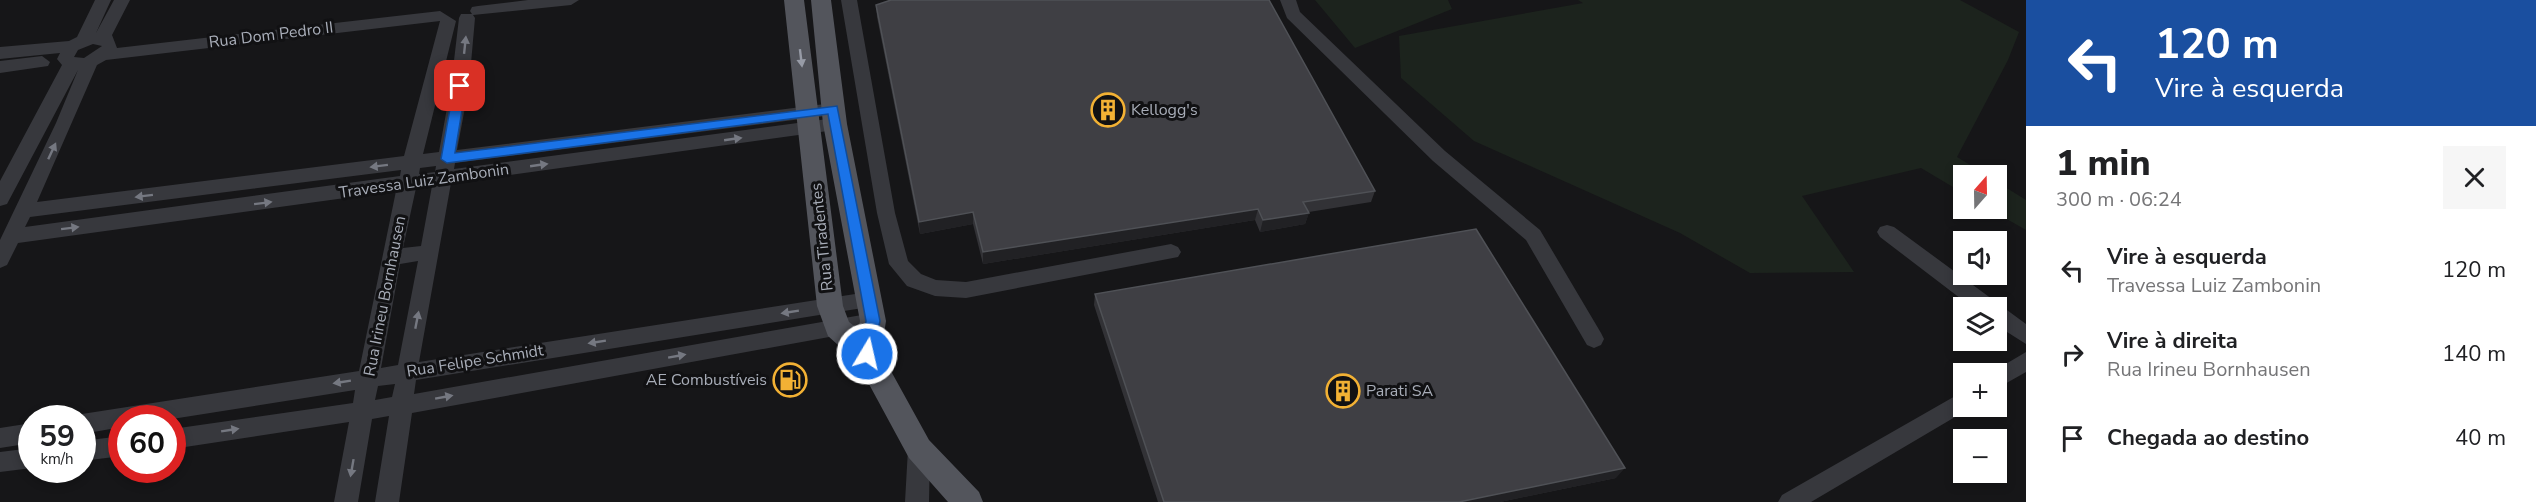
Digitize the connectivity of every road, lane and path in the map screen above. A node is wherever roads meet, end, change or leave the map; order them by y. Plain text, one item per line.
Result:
1 (102, 0) edge
2 (122, 0) edge
3 (571, 0) edge
4 (794, 0) edge
5 (821, 0) edge
6 (849, 0) edge
7 (1288, 5) edge
8 (457, 10) edge
9 (101, 49) junction
10 (73, 52) junction
11 (0, 53) edge
12 (0, 68) edge
13 (460, 86) junction
14 (428, 90) junction
15 (834, 117) junction
16 (808, 120) junction
17 (683, 127) junction
18 (682, 146) junction
19 (447, 159) junction
20 (413, 162) junction
21 (444, 179) junction
22 (406, 184) junction
23 (178, 192) junction
24 (0, 199) edge
25 (24, 211) junction
26 (172, 215) junction
27 (1887, 232) dead end
28 (12, 236) junction
29 (430, 252) junction
30 (1171, 252) dead end
31 (393, 258) junction
32 (0, 261) edge
33 (1974, 297) edge
34 (871, 310) junction
35 (834, 317) junction
36 (2007, 321) edge
37 (2026, 335) edge
38 (1594, 339) dead end
39 (537, 351) junction
40 (867, 354) junction
41 (2026, 361) edge
42 (407, 372) junction
43 (2007, 373) edge
44 (370, 378) junction
45 (536, 380) junction
46 (403, 405) junction
47 (1953, 406) edge
48 (186, 409) edge
49 (362, 410) junction
50 (18, 435) edge
51 (186, 437) edge
52 (0, 438) edge
53 (919, 449) junction
54 (18, 460) edge
55 (0, 462) edge
56 (345, 502) edge
57 (387, 502) edge
58 (916, 502) edge
59 (968, 502) edge
60 (1790, 502) edge

1 - 10 street
2 - 9 street
3 - 8 street, Rua Dom Pedro II
4 -> 16 main road, Rua Tiradentes
5 - 15 main road, Rua Tiradentes
6 - 30 street
7 - 38 street
8 - 9 street, Rua Dom Pedro II
13 -> 8 street
8 - 14 street, Rua Irineu Bornhausen
9 - 10 street
9 - 10 street
25 -> 9 street
10 - 11 street
10 - 12 street
10 - 24 street
13 - 14 street
13 - 19 street
14 - 20 street, Rua Irineu Bornhausen
15 - 16 street, Travessa Luiz Zambonin
15 - 34 main road, Rua Tiradentes
16 - 17 street, Travessa Luiz Zambonin
18 -> 16 street, Travessa Luiz Zambonin
16 - 35 main road, Rua Tiradentes
17 - 18 street
17 - 19 street, Travessa Luiz Zambonin
21 -> 18 street, Travessa Luiz Zambonin
19 - 20 street, Travessa Luiz Zambonin
19 - 21 street
20 - 22 street, Rua Irineu Bornhausen
20 -> 23 street, Travessa Luiz Zambonin
21 - 22 street, Travessa Luiz Zambonin
21 - 29 street
26 -> 22 street, Travessa Luiz Zambonin
22 - 31 street, Rua Irineu Bornhausen
23 -> 25 street, Travessa Luiz Zambonin
23 - 26 street
25 - 28 street
28 -> 26 street, Travessa Luiz Zambonin
27 - 33 street
28 - 32 street
29 - 31 street
42 -> 29 street
31 - 44 street, Rua Irineu Bornhausen
34 - 35 street, Rua Felipe Schmidt
34 - 40 main road, Rua Tiradentes
35 -> 39 street, Rua Felipe Schmidt
35 - 40 main road
45 -> 35 street, Rua Felipe Schmidt
36 - 37 street
39 - 42 street, Rua Felipe Schmidt
39 - 45 street
40 - 53 main road
41 - 43 street
42 - 44 street, Rua Felipe Schmidt
42 - 46 street
44 -> 48 street, Rua Felipe Schmidt
44 - 49 street, Rua Irineu Bornhausen
46 -> 45 street, Rua Felipe Schmidt
46 - 49 street, Rua Felipe Schmidt
46 - 57 street
47 - 60 street
51 -> 49 street, Rua Felipe Schmidt
49 -> 56 street, Rua Irineu Bornhausen
50 - 52 street
53 - 58 street
53 - 59 main road
54 - 55 street

